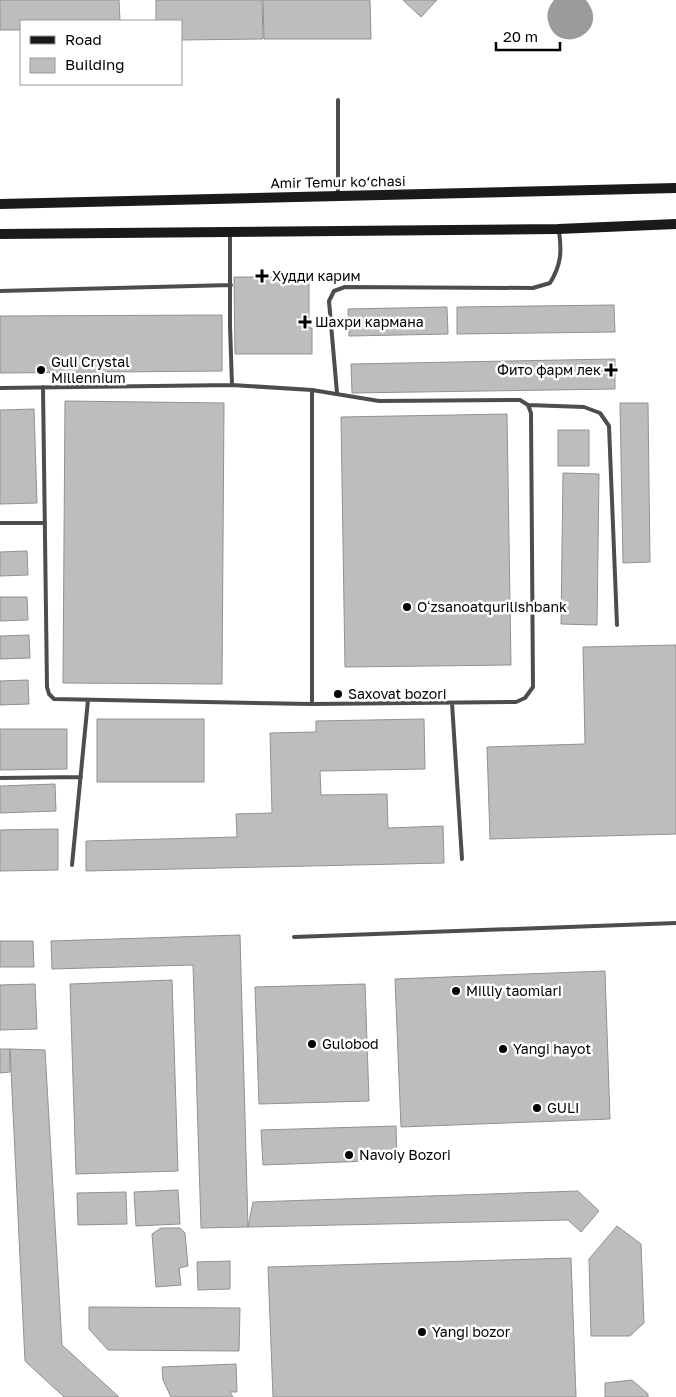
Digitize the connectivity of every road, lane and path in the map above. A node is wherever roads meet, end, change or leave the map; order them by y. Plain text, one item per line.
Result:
1 (338, 100) dead end
2 (676, 188) edge
3 (338, 196) junction
4 (0, 204) edge
5 (676, 224) edge
6 (558, 229) junction
7 (230, 232) junction
8 (0, 234) edge
9 (231, 285) junction
10 (0, 291) edge
11 (232, 385) junction
12 (43, 387) junction
13 (0, 388) edge
14 (312, 390) junction
15 (337, 393) junction
16 (528, 405) junction
17 (0, 522) edge
18 (45, 523) junction
19 (617, 625) dead end
20 (88, 700) junction
21 (452, 703) junction
22 (312, 704) junction
23 (80, 777) junction
24 (0, 778) edge
25 (462, 859) dead end
26 (72, 865) dead end
27 (676, 923) edge
28 (294, 937) dead end

1 - 3 lane
2 - 3 main road, Amir Temur ko‘chasi
3 - 4 main road, Amir Temur ko‘chasi
5 - 6 main road
6 - 7 main road
6 - 15 lane
7 - 8 main road
7 - 9 lane
9 - 10 lane
9 - 11 lane
11 - 12 lane
11 - 14 lane
12 - 13 lane
12 - 18 lane
14 - 15 lane
14 - 22 lane
15 - 16 lane
16 - 19 lane
16 - 21 lane
17 - 18 lane
18 - 20 lane
20 - 22 lane
20 - 23 lane
21 - 22 lane
21 - 25 lane
23 - 24 lane
23 - 26 lane
27 - 28 lane

